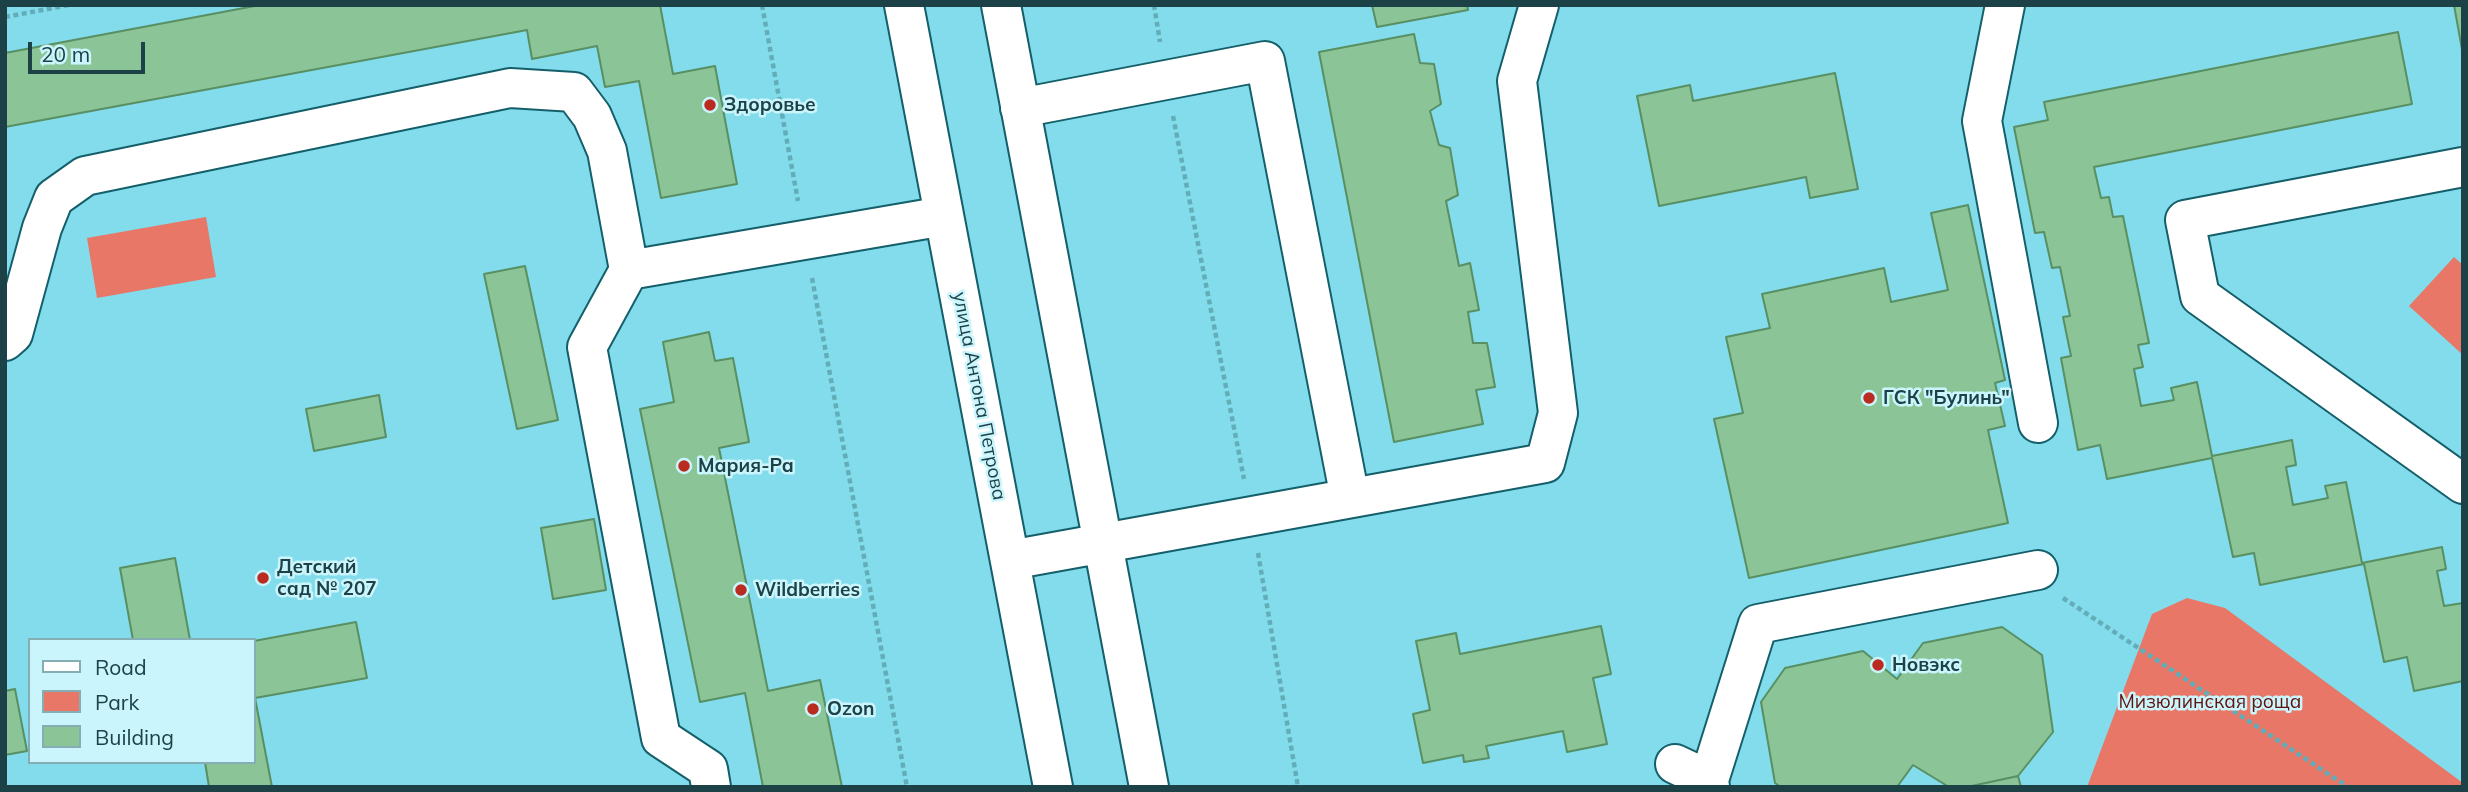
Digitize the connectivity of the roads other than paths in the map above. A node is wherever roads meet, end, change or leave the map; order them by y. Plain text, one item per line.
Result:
1 (904, 5) edge
2 (1001, 5) edge
3 (1539, 5) edge
4 (2005, 5) edge
5 (1020, 108) junction
6 (2463, 167) edge
7 (944, 216) junction
8 (629, 270) junction
9 (5, 341) edge
10 (2038, 423) dead end
11 (2463, 484) edge
12 (1350, 498) junction
13 (1103, 543) junction
14 (1010, 560) junction
15 (2031, 572) road end
16 (1675, 764) dead end
17 (1710, 783) edge
18 (711, 787) edge
19 (1053, 787) edge
20 (1149, 787) edge

1 - 7 street, улица Антона Петрова
2 - 5 street
3 - 12 street
4 - 10 street
5 - 12 street
5 - 13 street
6 - 11 street
7 - 8 street
7 - 14 street, улица Антона Петрова
8 - 9 street
8 - 18 street
12 - 13 street
13 - 14 street
13 - 20 street
14 - 19 street, улица Антона Петрова
15 - 17 street
16 - 17 street

